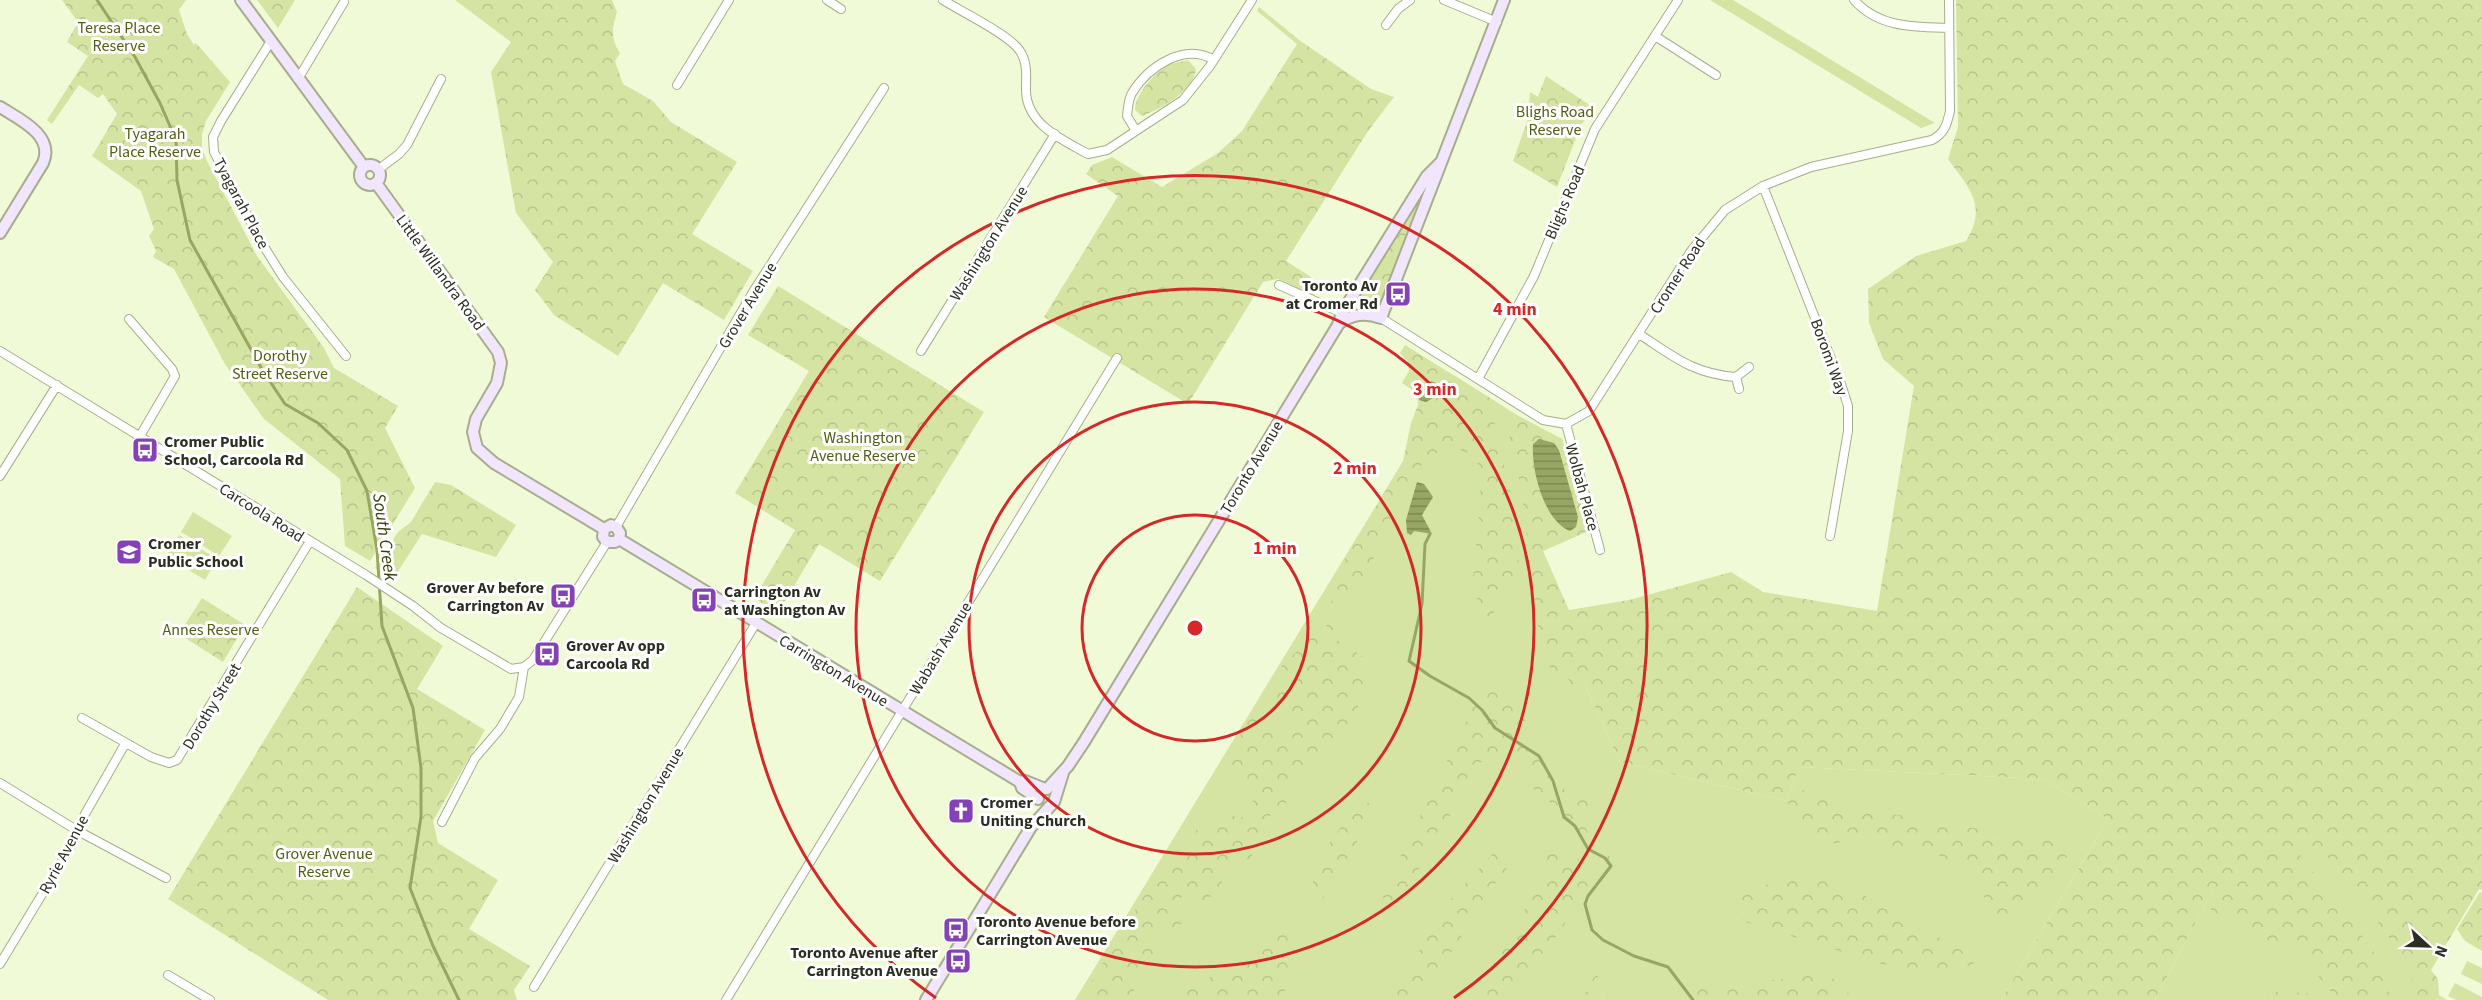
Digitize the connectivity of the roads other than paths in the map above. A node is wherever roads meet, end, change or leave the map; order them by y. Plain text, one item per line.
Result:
1 (241, 0) edge
2 (729, 0) edge
3 (827, 0) edge
4 (943, 0) edge
5 (1252, 0) edge
6 (1410, 0) edge
7 (1444, 0) edge
8 (1504, 0) edge
9 (1678, 0) edge
10 (1854, 0) edge
11 (1949, 0) edge
12 (344, 2) dead end
13 (841, 9) dead end
14 (1497, 22) junction
15 (1386, 25) dead end
16 (1949, 27) junction
17 (1655, 36) junction
18 (271, 41) junction
19 (1214, 60) junction
20 (1716, 75) dead end
21 (298, 79) junction
22 (441, 79) dead end
23 (677, 86) dead end
24 (884, 88) dead end
25 (0, 107) edge
26 (1136, 131) junction
27 (1055, 134) junction
28 (1440, 163) junction
29 (364, 167) junction
30 (379, 169) junction
31 (376, 183) junction
32 (1764, 186) junction
33 (0, 233) edge
34 (1279, 285) dead end
35 (1342, 313) junction
36 (1381, 318) junction
37 (129, 319) dead end
38 (1338, 324) junction
39 (1639, 334) junction
40 (0, 351) edge
41 (921, 351) dead end
42 (345, 356) dead end
43 (1118, 358) dead end
44 (1749, 368) dead end
45 (1736, 376) junction
46 (1478, 379) junction
47 (57, 385) junction
48 (1740, 389) dead end
49 (1566, 424) junction
50 (140, 436) junction
51 (0, 476) edge
52 (616, 527) junction
53 (604, 529) junction
54 (1830, 536) dead end
55 (619, 539) junction
56 (310, 541) junction
57 (607, 542) junction
58 (1600, 550) dead end
59 (756, 623) junction
60 (524, 667) junction
61 (902, 711) junction
62 (82, 718) dead end
63 (125, 744) junction
64 (0, 783) edge
65 (1045, 796) junction
66 (442, 822) dead end
67 (78, 831) junction
68 (166, 878) dead end
69 (0, 964) edge
70 (168, 975) dead end
71 (534, 987) dead end
72 (210, 1000) edge
73 (726, 1000) edge
74 (926, 1000) edge

1 - 18 street
2 - 23 street
3 - 13 street
4 - 27 street
5 - 19 street
6 - 15 street
7 - 14 street
8 - 14 street, Toronto Avenue
9 - 17 street, Blighs Road
10 - 16 street
11 - 16 street, Cromer Road
12 - 21 street
14 - 28 street, Toronto Avenue
16 - 32 street, Cromer Road
17 - 20 street
17 - 46 street, Blighs Road
18 - 21 street
18 - 42 street, Tyagarah Place
19 - 26 street
19 - 26 street
21 - 29 street
22 - 30 street
24 - 52 street, Grover Avenue
25 - 33 street
26 - 27 street
27 - 41 street, Washington Avenue
28 - 35 street, Toronto Avenue
28 - 36 street, Toronto Avenue
29 - 30 street
29 - 31 street
30 - 31 street
31 - 53 street, Little Willandra Road
32 - 39 street, Cromer Road
32 - 54 street, Boromi Way
34 - 35 street
35 - 38 street, Toronto Avenue
36 - 38 street
36 - 46 street
37 - 50 street
38 - 65 street, Toronto Avenue
39 - 45 street
39 - 49 street, Cromer Road
40 - 47 street, Carcoola Road
43 - 61 street, Wabash Avenue
44 - 45 street
45 - 48 street
46 - 49 street
47 - 50 street, Carcoola Road
47 - 51 street
49 - 58 street, Wolbah Place
50 - 56 street, Carcoola Road
52 - 53 street
52 - 55 street
53 - 57 street
55 - 57 street
55 - 59 street, Carrington Avenue
56 - 60 street, Carcoola Road
56 - 63 street, Dorothy Street
57 - 60 street
59 - 61 street, Carrington Avenue
59 - 71 street, Washington Avenue
60 - 66 street
61 - 65 street, Carrington Avenue
61 - 73 street, Wabash Avenue
62 - 63 street, Dorothy Street
63 - 67 street, Ryrie Avenue
64 - 67 street
65 - 74 street, Toronto Avenue
67 - 68 street
67 - 69 street, Ryrie Avenue
70 - 72 street

